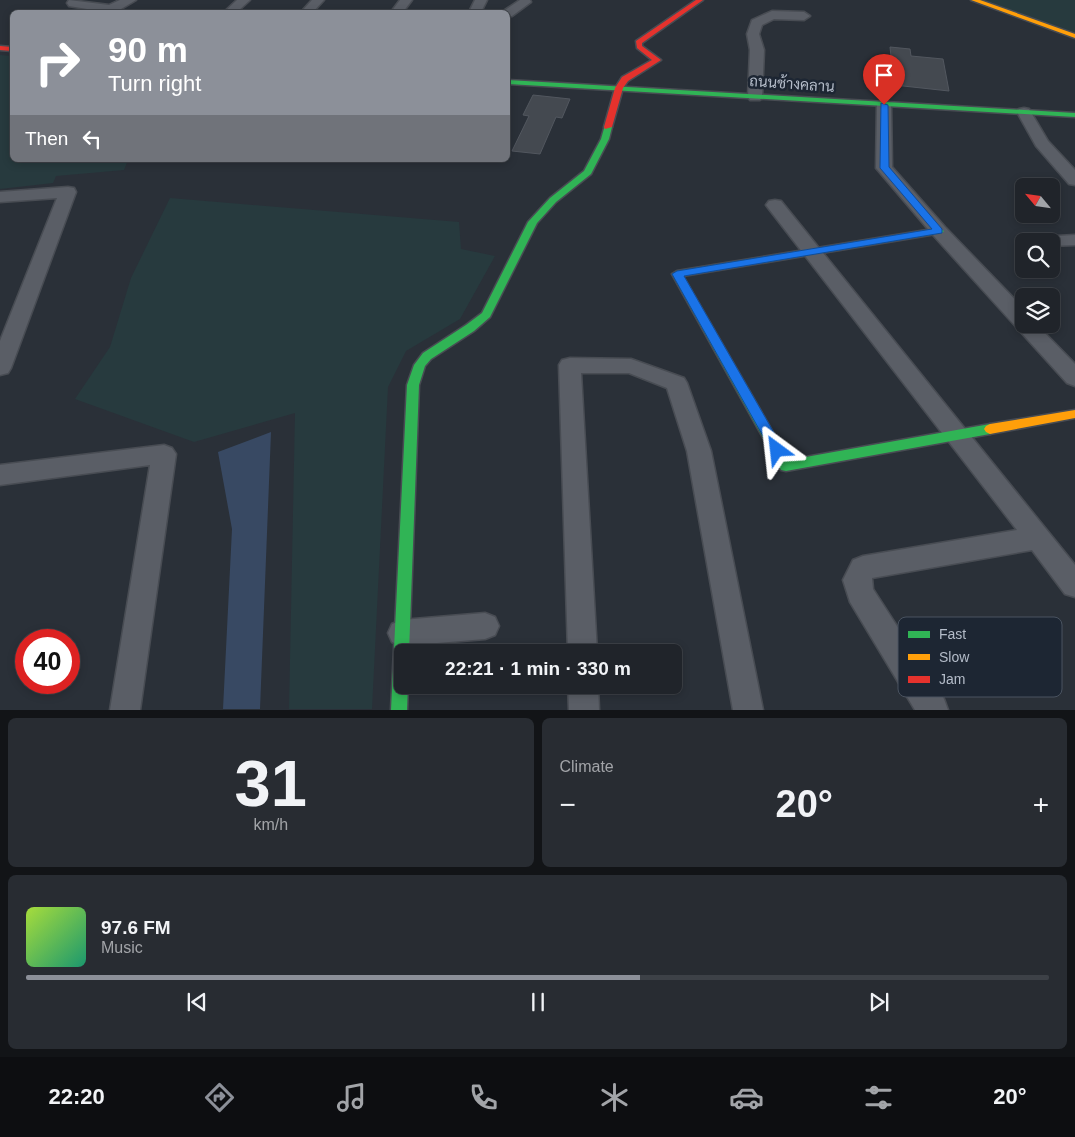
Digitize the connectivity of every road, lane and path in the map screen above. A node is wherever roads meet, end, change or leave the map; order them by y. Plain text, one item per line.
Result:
1 (130, 0) edge
2 (244, 0) edge
3 (318, 0) edge
4 (518, 0) edge
5 (700, 0) edge
6 (974, 0) edge
7 (73, 3) dead end
8 (104, 10) edge
9 (110, 10) edge
10 (232, 10) edge
11 (309, 10) edge
12 (510, 12) edge
13 (804, 16) dead end
14 (1075, 36) edge
15 (510, 82) edge
16 (619, 88) junction
17 (755, 97) junction
18 (884, 105) junction
19 (1024, 112) junction
20 (1075, 115) edge
21 (1075, 180) edge
22 (0, 197) edge
23 (775, 205) dead end
24 (939, 231) junction
25 (1075, 240) edge
26 (1060, 241) edge
27 (810, 252) junction
28 (1015, 312) edge
29 (1034, 333) edge
30 (0, 368) edge
31 (1075, 378) edge
32 (1075, 414) edge
33 (956, 435) junction
34 (0, 475) edge
35 (1037, 538) junction
36 (1075, 585) edge
37 (485, 626) dead end
38 (402, 634) junction
39 (582, 644) edge
40 (898, 655) edge
41 (583, 694) edge
42 (924, 697) edge
43 (125, 710) edge
44 (399, 710) edge
45 (584, 710) edge
46 (748, 710) edge
47 (932, 710) edge

1 - 9 street
2 - 10 street
3 - 11 street
4 - 12 street
5 - 16 street
6 - 14 street
7 - 8 street
13 - 17 street
15 - 16 street, ถนนช้างคลาน
16 - 17 street, ถนนช้างคลาน
16 - 38 street
17 - 18 street, ถนนช้างคลาน
18 - 19 street, ถนนช้างคลาน
18 - 24 street
19 - 20 street, ถนนช้างคลาน
19 - 21 street
22 - 30 street
23 - 27 street
24 - 27 street
24 - 28 street
25 - 26 street
27 - 33 street
27 - 33 street
29 - 31 street
32 - 33 street
33 - 35 street
34 - 43 street
35 - 36 street
35 - 40 street
37 - 38 street
38 - 44 street
39 - 46 street
41 - 45 street
42 - 47 street

